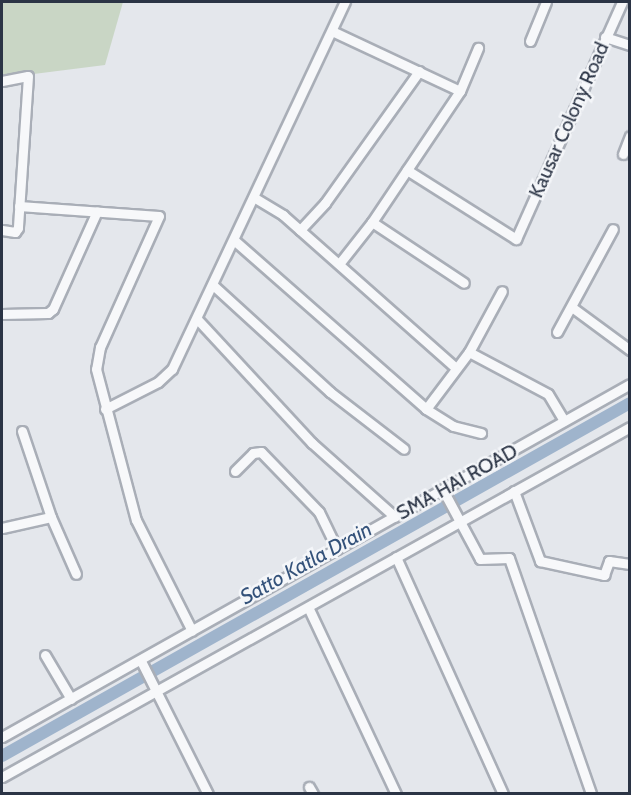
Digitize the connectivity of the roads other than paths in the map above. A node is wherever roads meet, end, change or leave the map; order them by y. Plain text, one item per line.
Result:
1 (345, 2) edge
2 (546, 2) edge
3 (622, 2) edge
4 (332, 31) junction
5 (605, 37) junction
6 (530, 41) dead end
7 (630, 45) edge
8 (478, 48) dead end
9 (419, 71) junction
10 (2, 81) edge
11 (460, 90) junction
12 (630, 136) edge
13 (622, 154) dead end
14 (407, 170) junction
15 (255, 198) junction
16 (19, 206) junction
17 (97, 210) junction
18 (372, 222) junction
19 (613, 229) dead end
20 (2, 230) edge
21 (300, 230) junction
22 (235, 241) junction
23 (339, 264) junction
24 (464, 283) dead end
25 (214, 286) junction
26 (502, 291) dead end
27 (573, 308) junction
28 (2, 314) edge
29 (198, 320) junction
30 (557, 332) dead end
31 (630, 350) edge
32 (469, 352) junction
33 (456, 369) junction
34 (630, 384) edge
35 (105, 409) junction
36 (426, 409) junction
37 (564, 421) junction
38 (630, 428) edge
39 (22, 431) dead end
40 (481, 433) dead end
41 (404, 449) dead end
42 (235, 471) dead end
43 (514, 490) junction
44 (445, 493) junction
45 (395, 516) junction
46 (51, 517) junction
47 (461, 523) junction
48 (2, 528) edge
49 (337, 549) junction
50 (396, 557) junction
51 (630, 564) edge
52 (76, 574) dead end
53 (308, 607) junction
54 (192, 632) junction
55 (45, 655) dead end
56 (142, 664) junction
57 (155, 687) junction
58 (71, 699) junction
59 (2, 737) edge
60 (2, 777) edge
61 (208, 794) edge
62 (396, 794) edge
63 (503, 794) edge
64 (591, 794) edge

1 - 4 street
2 - 6 street
3 - 5 street, Kausar Colony Road
4 - 9 street
4 - 15 street
5 - 7 street
5 - 14 street, Kausar Colony Road
8 - 11 street
9 - 11 street
9 - 21 street
10 - 16 street
11 - 14 street
12 - 13 street
14 - 18 street
15 - 21 street
15 - 22 street
16 - 17 street
16 - 20 street
17 - 28 street
17 - 35 street
18 - 23 street
18 - 24 street
19 - 27 street
21 - 23 street
22 - 25 street
22 - 36 street
23 - 33 street
25 - 29 street
25 - 41 street
26 - 32 street
27 - 30 street
27 - 31 street
29 - 35 street
29 - 45 street
32 - 33 street
32 - 37 street
33 - 36 street
34 - 37 street, SMA HAI ROAD
35 - 54 street
36 - 40 street
37 - 44 street, SMA HAI ROAD
38 - 43 street
39 - 46 street
42 - 49 street
43 - 47 street
43 - 51 street
44 - 45 street, SMA HAI ROAD
44 - 47 street
45 - 49 street, SMA HAI ROAD
46 - 48 street
46 - 52 street
47 - 50 street
47 - 64 street
49 - 54 street, SMA HAI ROAD
50 - 53 street
50 - 63 street
53 - 57 street
53 - 62 street
54 - 56 street, SMA HAI ROAD
55 - 58 street
56 - 57 street
56 - 58 street, SMA HAI ROAD
57 - 60 street
57 - 61 street
58 - 59 street, SMA HAI ROAD

